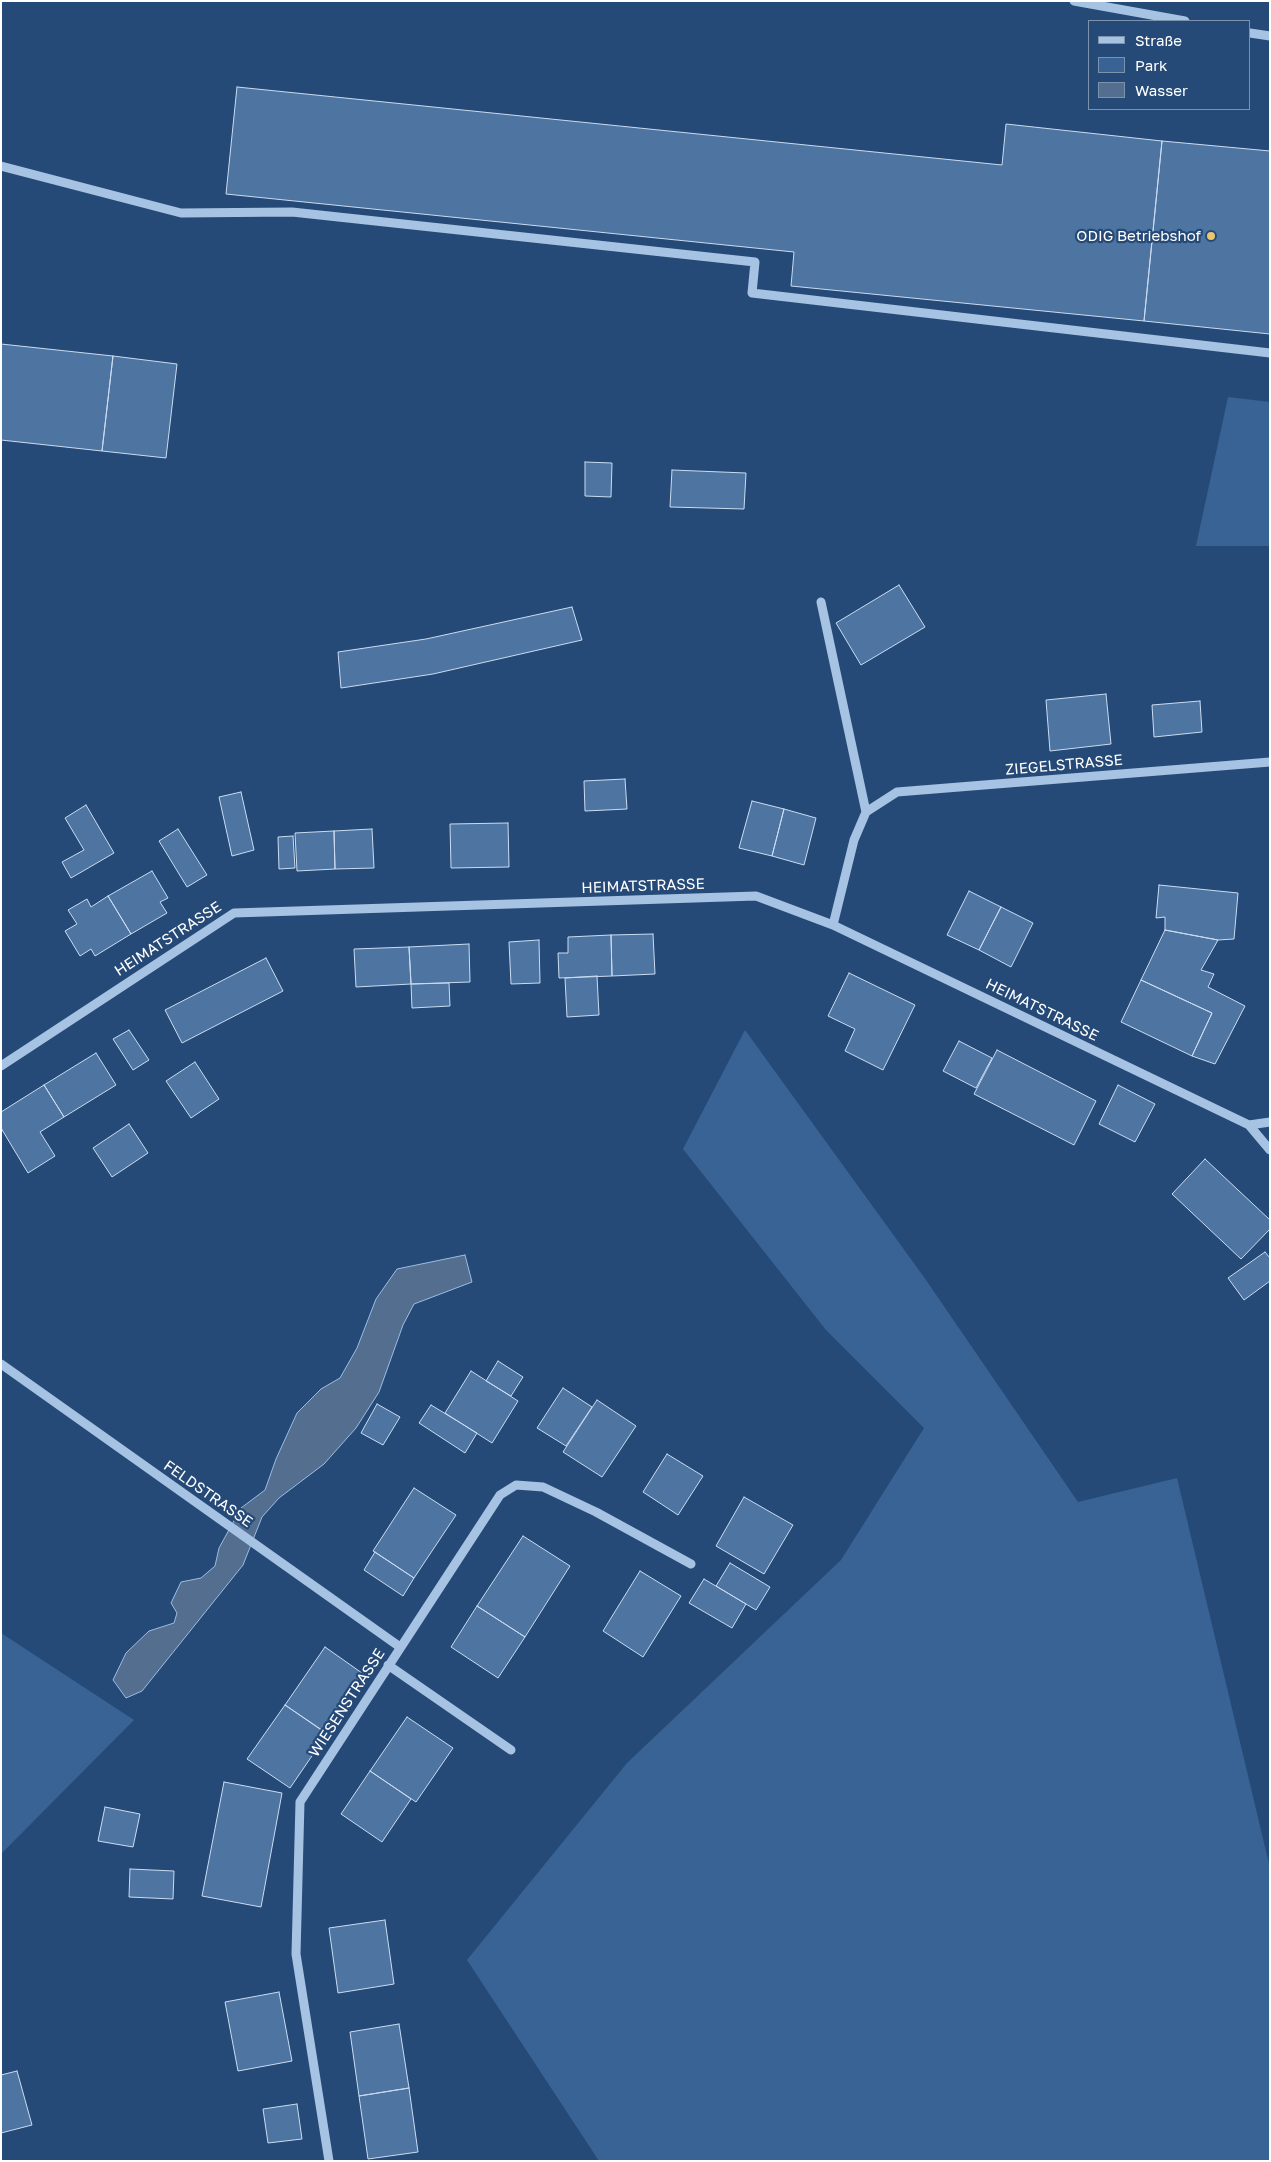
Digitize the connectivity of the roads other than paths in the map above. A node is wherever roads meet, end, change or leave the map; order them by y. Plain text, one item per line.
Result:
1 (1074, 1) edge
2 (1179, 20) edge
3 (1251, 33) edge
4 (1270, 36) edge
5 (1, 166) edge
6 (1270, 353) edge
7 (821, 602) dead end
8 (1270, 762) edge
9 (866, 812) junction
10 (833, 925) junction
11 (1, 1066) edge
12 (1270, 1122) edge
13 (1249, 1126) junction
14 (1270, 1150) edge
15 (1, 1364) edge
16 (691, 1564) dead end
17 (400, 1647) junction
18 (388, 1665) junction
19 (511, 1750) dead end
20 (329, 2161) edge

1 - 2 street
3 - 4 street
5 - 6 street
7 - 9 street
8 - 9 street, ZIEGELSTRASSE
9 - 10 street
10 - 11 street, HEIMATSTRASSE
10 - 13 street, HEIMATSTRASSE
12 - 13 street
13 - 14 street, HEIMATSTRASSE
15 - 17 street, FELDSTRASSE
16 - 17 street, WIESENSTRASSE
17 - 18 street, WIESENSTRASSE
18 - 19 street
18 - 20 street, WIESENSTRASSE

